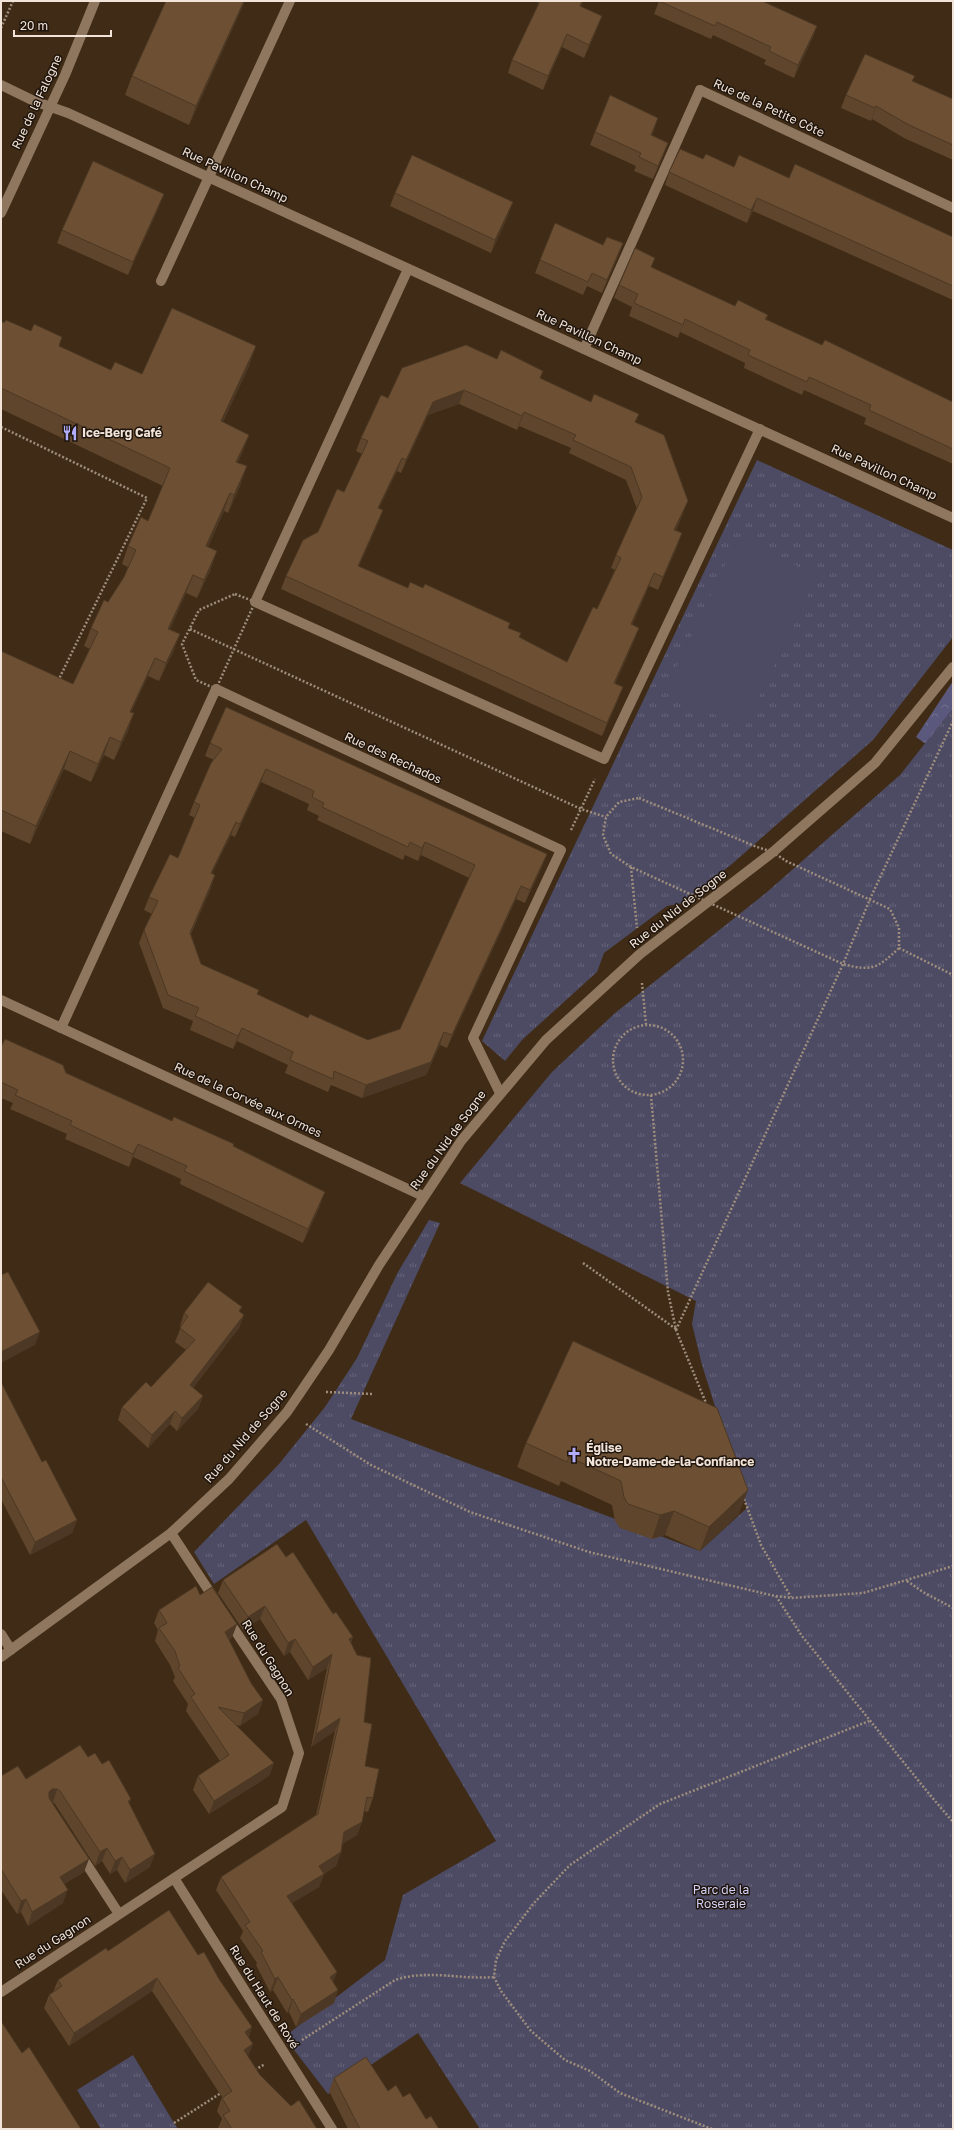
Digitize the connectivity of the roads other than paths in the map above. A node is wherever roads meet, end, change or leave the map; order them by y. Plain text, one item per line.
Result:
1 (95, 1) edge
2 (290, 1) edge
3 (1, 85) edge
4 (50, 108) junction
5 (208, 177) junction
6 (953, 208) edge
7 (1, 213) edge
8 (408, 269) junction
9 (161, 281) dead end
10 (584, 349) junction
11 (760, 429) junction
12 (953, 518) edge
13 (953, 667) edge
14 (1, 1000) edge
15 (61, 1028) junction
16 (500, 1093) junction
17 (423, 1196) junction
18 (170, 1533) junction
19 (1, 1634) edge
20 (11, 1650) junction
21 (1, 1657) edge
22 (76, 1848) edge
23 (174, 1878) junction
24 (119, 1914) junction
25 (1, 1992) edge
26 (332, 2129) edge

1 - 4 street, Rue de la Falogne
2 - 5 street
3 - 4 street, Rue Pavillon Champ
4 - 5 street, Rue Pavillon Champ
4 - 7 street, Rue de la Falogne
5 - 8 street, Rue Pavillon Champ
5 - 9 street
6 - 10 street, Rue de la Petite Côte
8 - 10 street, Rue Pavillon Champ
8 - 11 street
10 - 11 street, Rue Pavillon Champ
11 - 12 street, Rue Pavillon Champ
13 - 16 street, Rue du Nid de Sogne
14 - 15 street, Rue de la Corvée aux Ormes
15 - 16 street, Rue des Rechados
15 - 17 street, Rue de la Corvée aux Ormes
16 - 17 street, Rue du Nid de Sogne
17 - 18 street, Rue du Nid de Sogne
18 - 20 street, Rue du Nid de Sogne
18 - 23 street, Rue du Gagnon
19 - 20 street
20 - 21 street, Rue du Nid de Sogne
22 - 24 street
23 - 24 street, Rue du Gagnon
23 - 26 street, Rue du Haut de Rové
24 - 25 street, Rue du Gagnon

